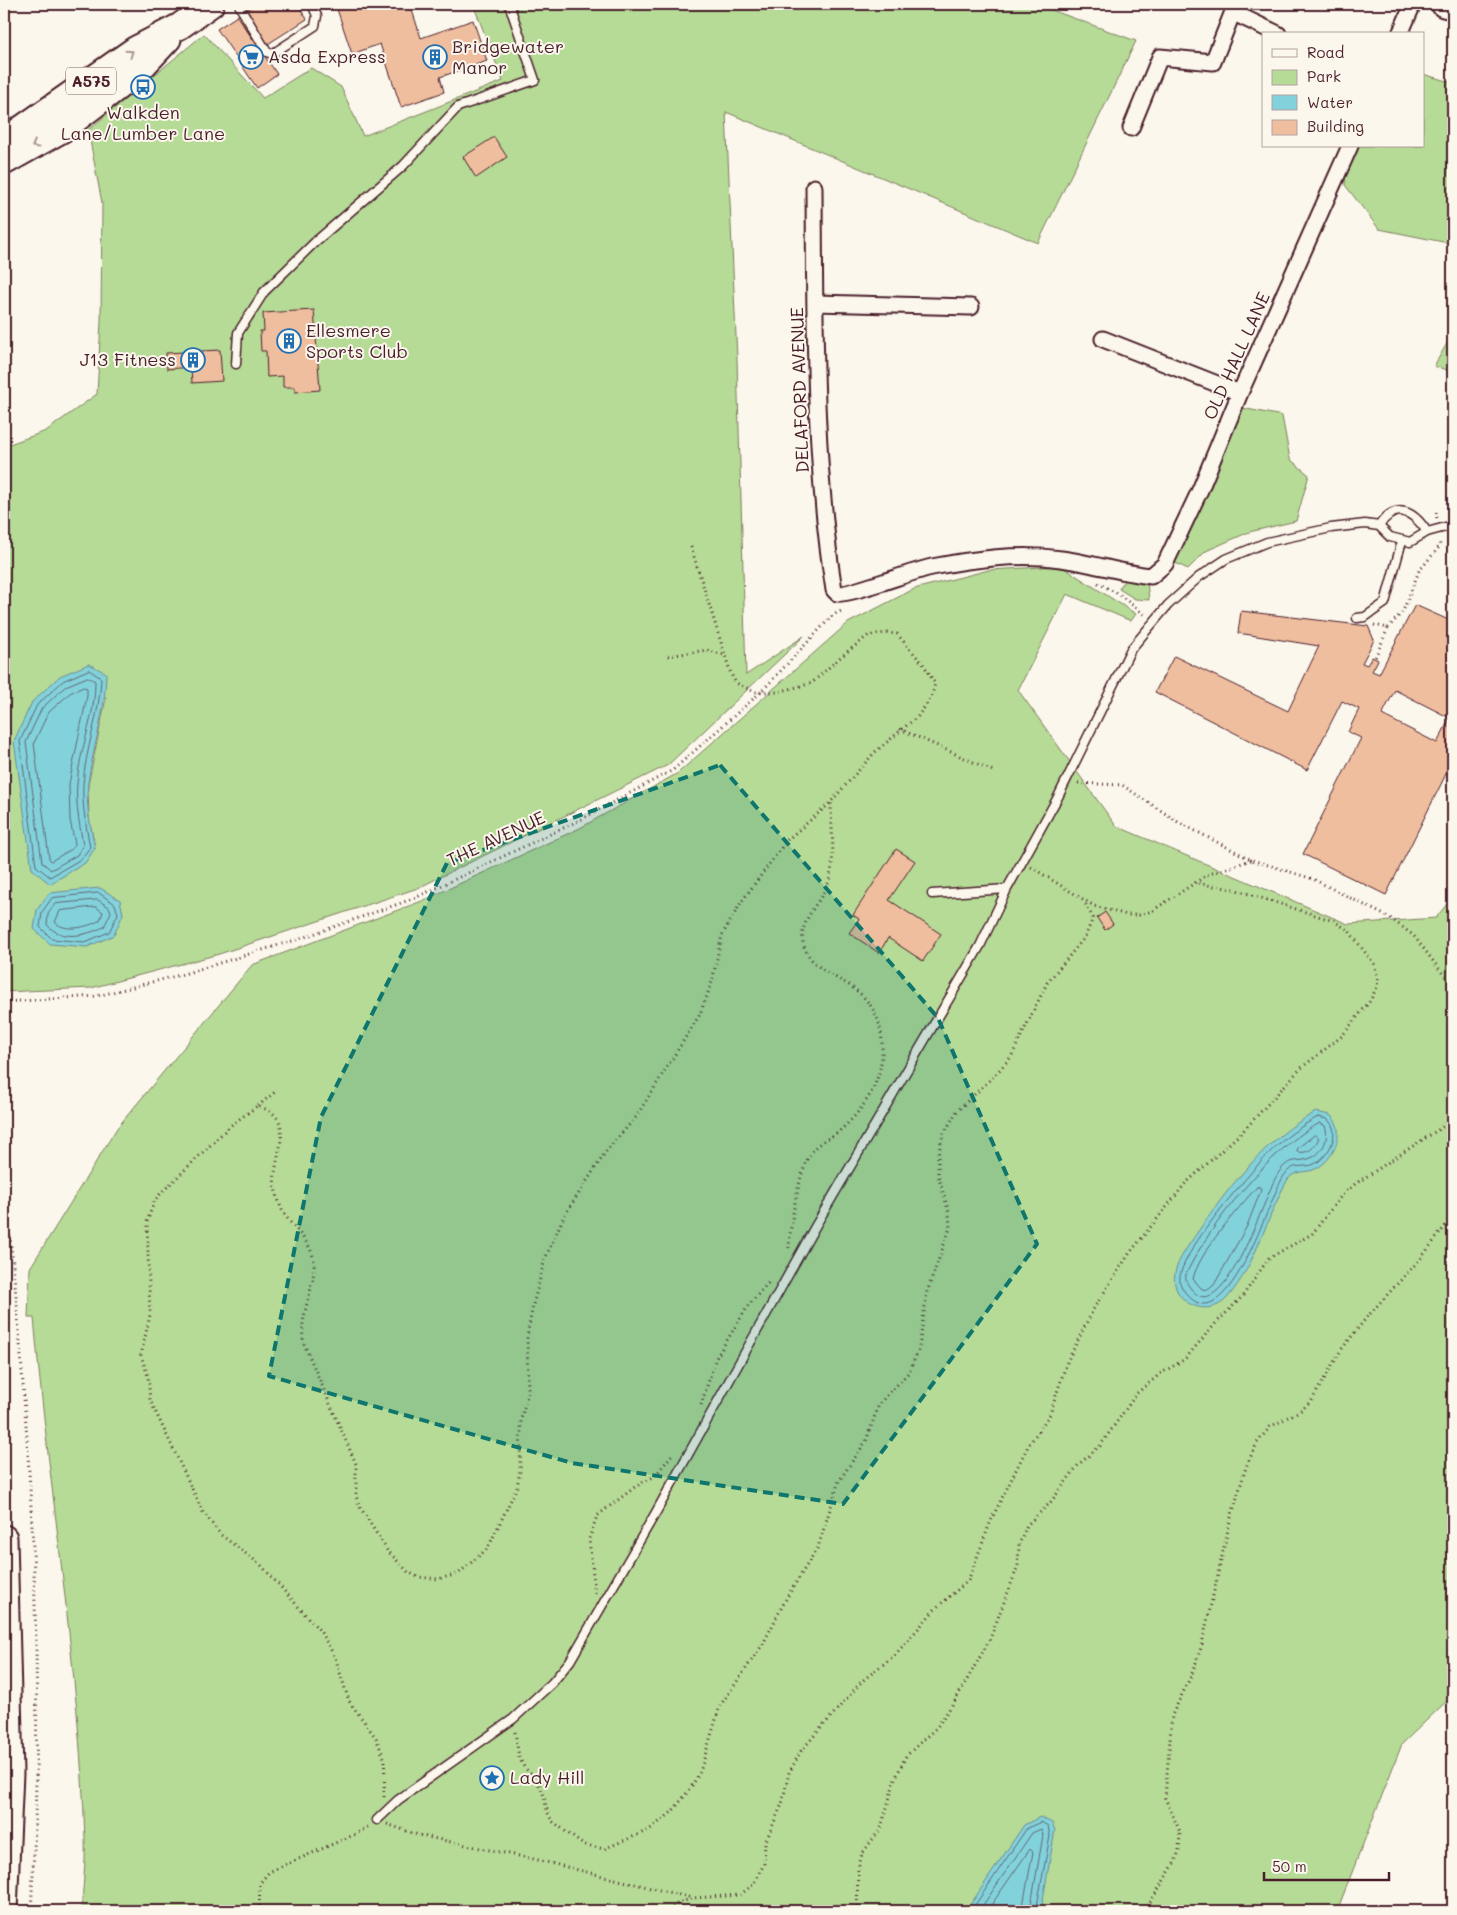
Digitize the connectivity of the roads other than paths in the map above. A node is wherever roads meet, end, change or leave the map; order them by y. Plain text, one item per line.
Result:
1 (211, 4) edge
2 (312, 4) edge
3 (509, 4) edge
4 (1413, 4) edge
5 (1444, 4) edge
6 (241, 5) edge
7 (1453, 6) edge
8 (1235, 8) edge
9 (180, 26) junction
10 (1275, 32) edge
11 (1401, 32) edge
12 (1131, 128) dead end
13 (4, 141) edge
14 (1349, 148) edge
15 (4, 162) edge
16 (814, 187) dead end
17 (815, 303) junction
18 (971, 307) dead end
19 (1103, 339) dead end
20 (236, 364) dead end
21 (1240, 393) junction
22 (1453, 525) edge
23 (1379, 526) junction
24 (1427, 532) junction
25 (1402, 541) junction
26 (1152, 576) joint
27 (1361, 617) road end
28 (1006, 889) junction
29 (932, 894) dead end
30 (4, 1538) edge
31 (377, 1820) road end
32 (4, 1911) edge

1 - 9 highway, A575
2 - 6 lane
3 - 20 lane
4 - 11 street
5 - 7 highway
8 - 10 street
8 - 12 street
13 -> 9 highway, A575
9 -> 15 highway, A575
14 - 21 street, OLD HALL LANE
16 - 17 street, DELAFORD AVENUE
17 - 18 street
17 - 26 street, DELAFORD AVENUE
19 - 21 street
21 - 26 street, OLD HALL LANE
22 - 24 lane
23 - 24 lane
23 - 25 lane
23 - 28 lane
24 - 25 lane
25 - 27 lane
28 - 29 lane
28 - 31 lane
30 - 32 highway

